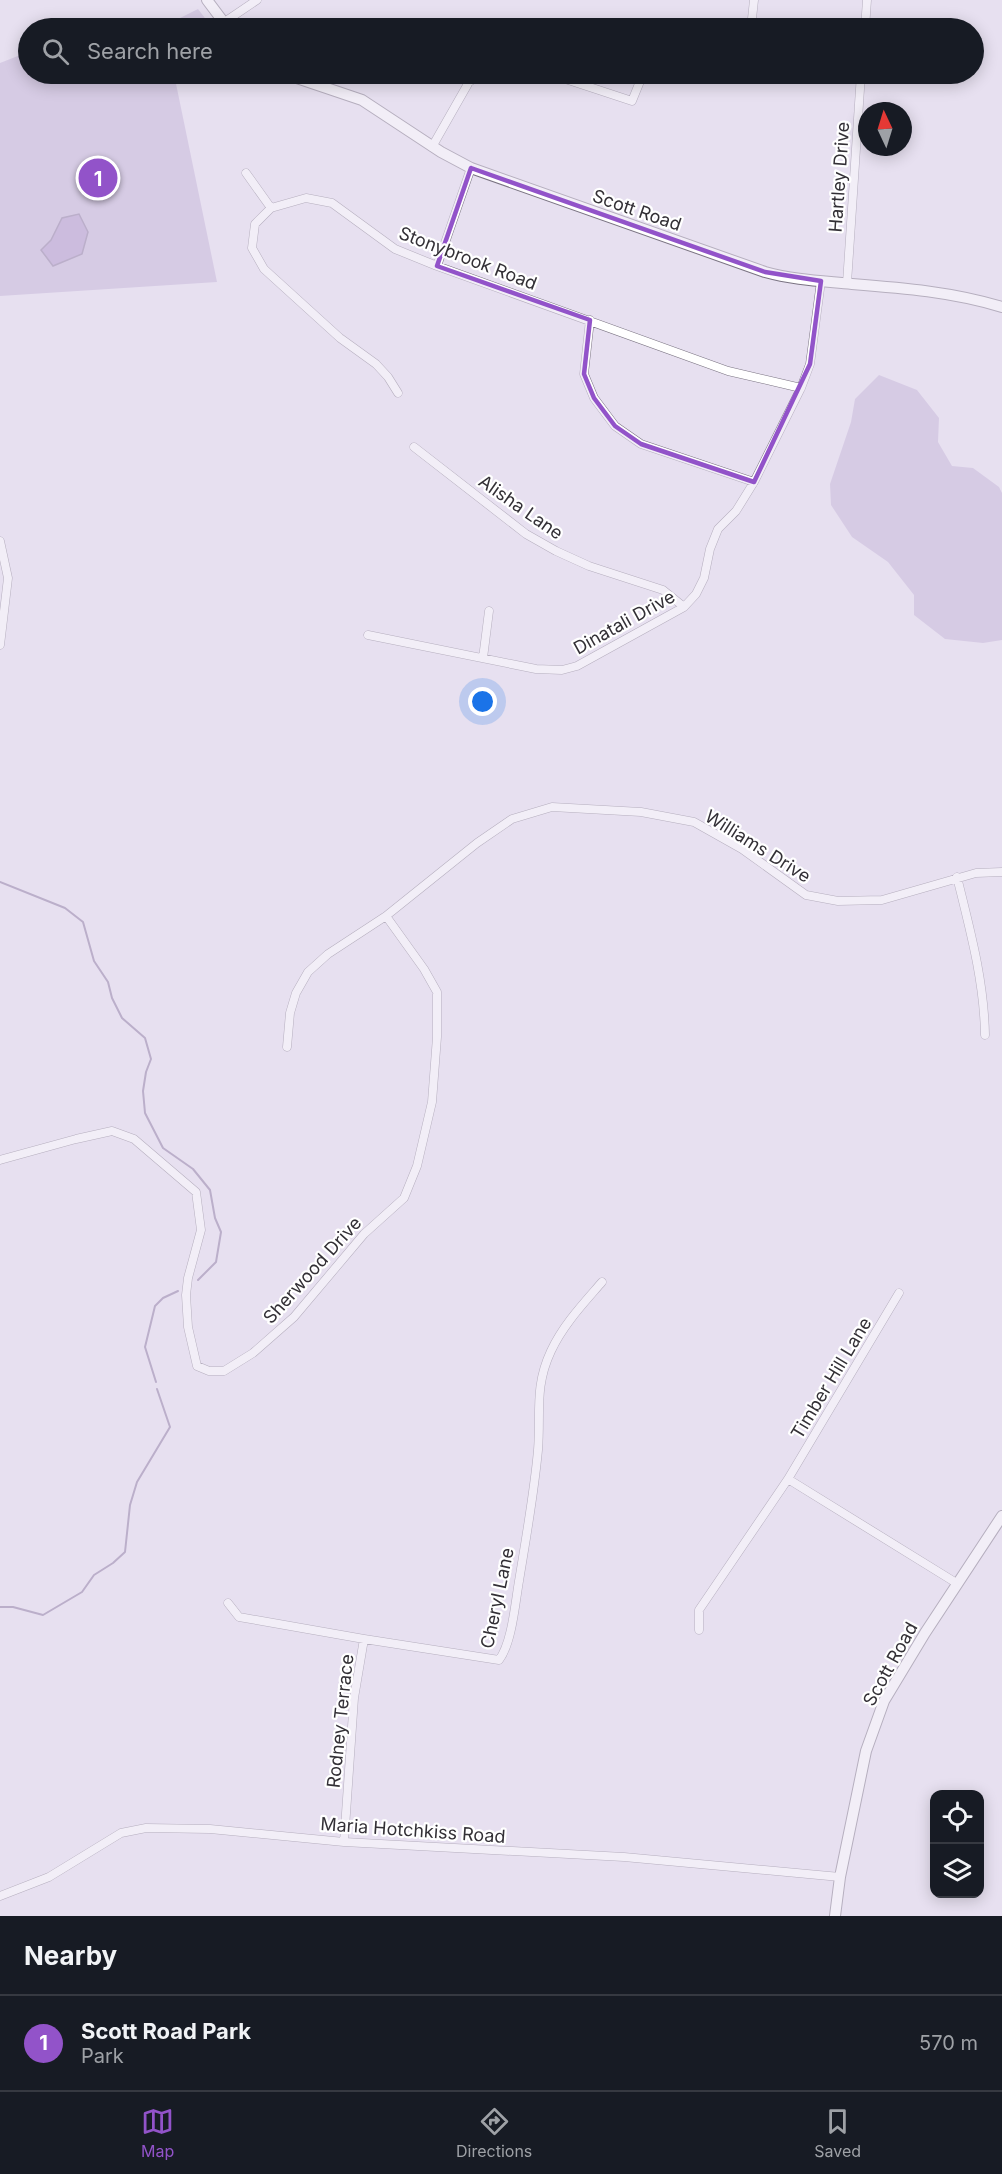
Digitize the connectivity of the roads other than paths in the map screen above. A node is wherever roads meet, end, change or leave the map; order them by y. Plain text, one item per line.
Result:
1 (207, 0) edge
2 (257, 0) edge
3 (754, 0) edge
4 (867, 0) edge
5 (220, 18) edge
6 (236, 18) edge
7 (752, 18) edge
8 (866, 18) edge
9 (315, 84) edge
10 (468, 84) edge
11 (580, 84) edge
12 (639, 84) edge
13 (860, 84) edge
14 (432, 147) junction
15 (471, 168) junction
16 (246, 173) dead end
17 (271, 208) junction
18 (437, 266) junction
19 (821, 281) junction
20 (847, 283) junction
21 (1002, 307) edge
22 (590, 320) junction
23 (801, 388) junction
24 (398, 393) dead end
25 (414, 447) dead end
26 (754, 482) junction
27 (0, 541) edge
28 (684, 607) junction
29 (489, 611) dead end
30 (368, 635) dead end
31 (0, 645) edge
32 (483, 658) junction
33 (1002, 872) edge
34 (957, 878) junction
35 (386, 916) junction
36 (985, 1035) dead end
37 (287, 1047) dead end
38 (0, 1160) edge
39 (602, 1281) dead end
40 (899, 1293) dead end
41 (788, 1479) junction
42 (1002, 1516) edge
43 (958, 1584) junction
44 (228, 1603) dead end
45 (699, 1630) dead end
46 (364, 1640) junction
47 (344, 1842) junction
48 (840, 1877) junction
49 (0, 1896) edge
50 (835, 1916) edge

1 - 5 main road
2 - 6 street
3 - 7 street
4 - 8 street
9 - 14 main road, Scott Road
10 - 14 street
11 - 12 street
13 - 20 street, Hartley Drive
14 - 15 main road, Scott Road
15 - 18 street
15 - 19 main road, Scott Road
16 - 17 street
17 - 18 street, Stonybrook Road
17 - 24 street
18 - 22 street, Stonybrook Road
19 - 20 main road, Scott Road
19 - 23 street, Dinatali Drive
20 - 21 main road, Scott Road
22 - 23 street, Stonybrook Road
22 - 26 street
23 - 26 street, Dinatali Drive
25 - 28 street, Alisha Lane
26 - 28 street, Dinatali Drive
27 - 31 street
28 - 32 street, Dinatali Drive
29 - 32 street
30 - 32 street, Dinatali Drive
33 - 34 street, Williams Drive
34 - 35 street, Williams Drive
34 - 36 street
35 - 37 street, Williams Drive
35 - 38 street, Sherwood Drive
39 - 46 street, Cheryl Lane
40 - 41 street, Timber Hill Lane
41 - 43 street
41 - 45 street, Timber Hill Lane
42 - 43 main road, Scott Road
43 - 48 main road, Scott Road
44 - 46 street, Cheryl Lane
46 - 47 street, Rodney Terrace
47 - 48 street, Maria Hotchkiss Road
47 - 49 street, Maria Hotchkiss Road
48 - 50 main road, Scott Road

